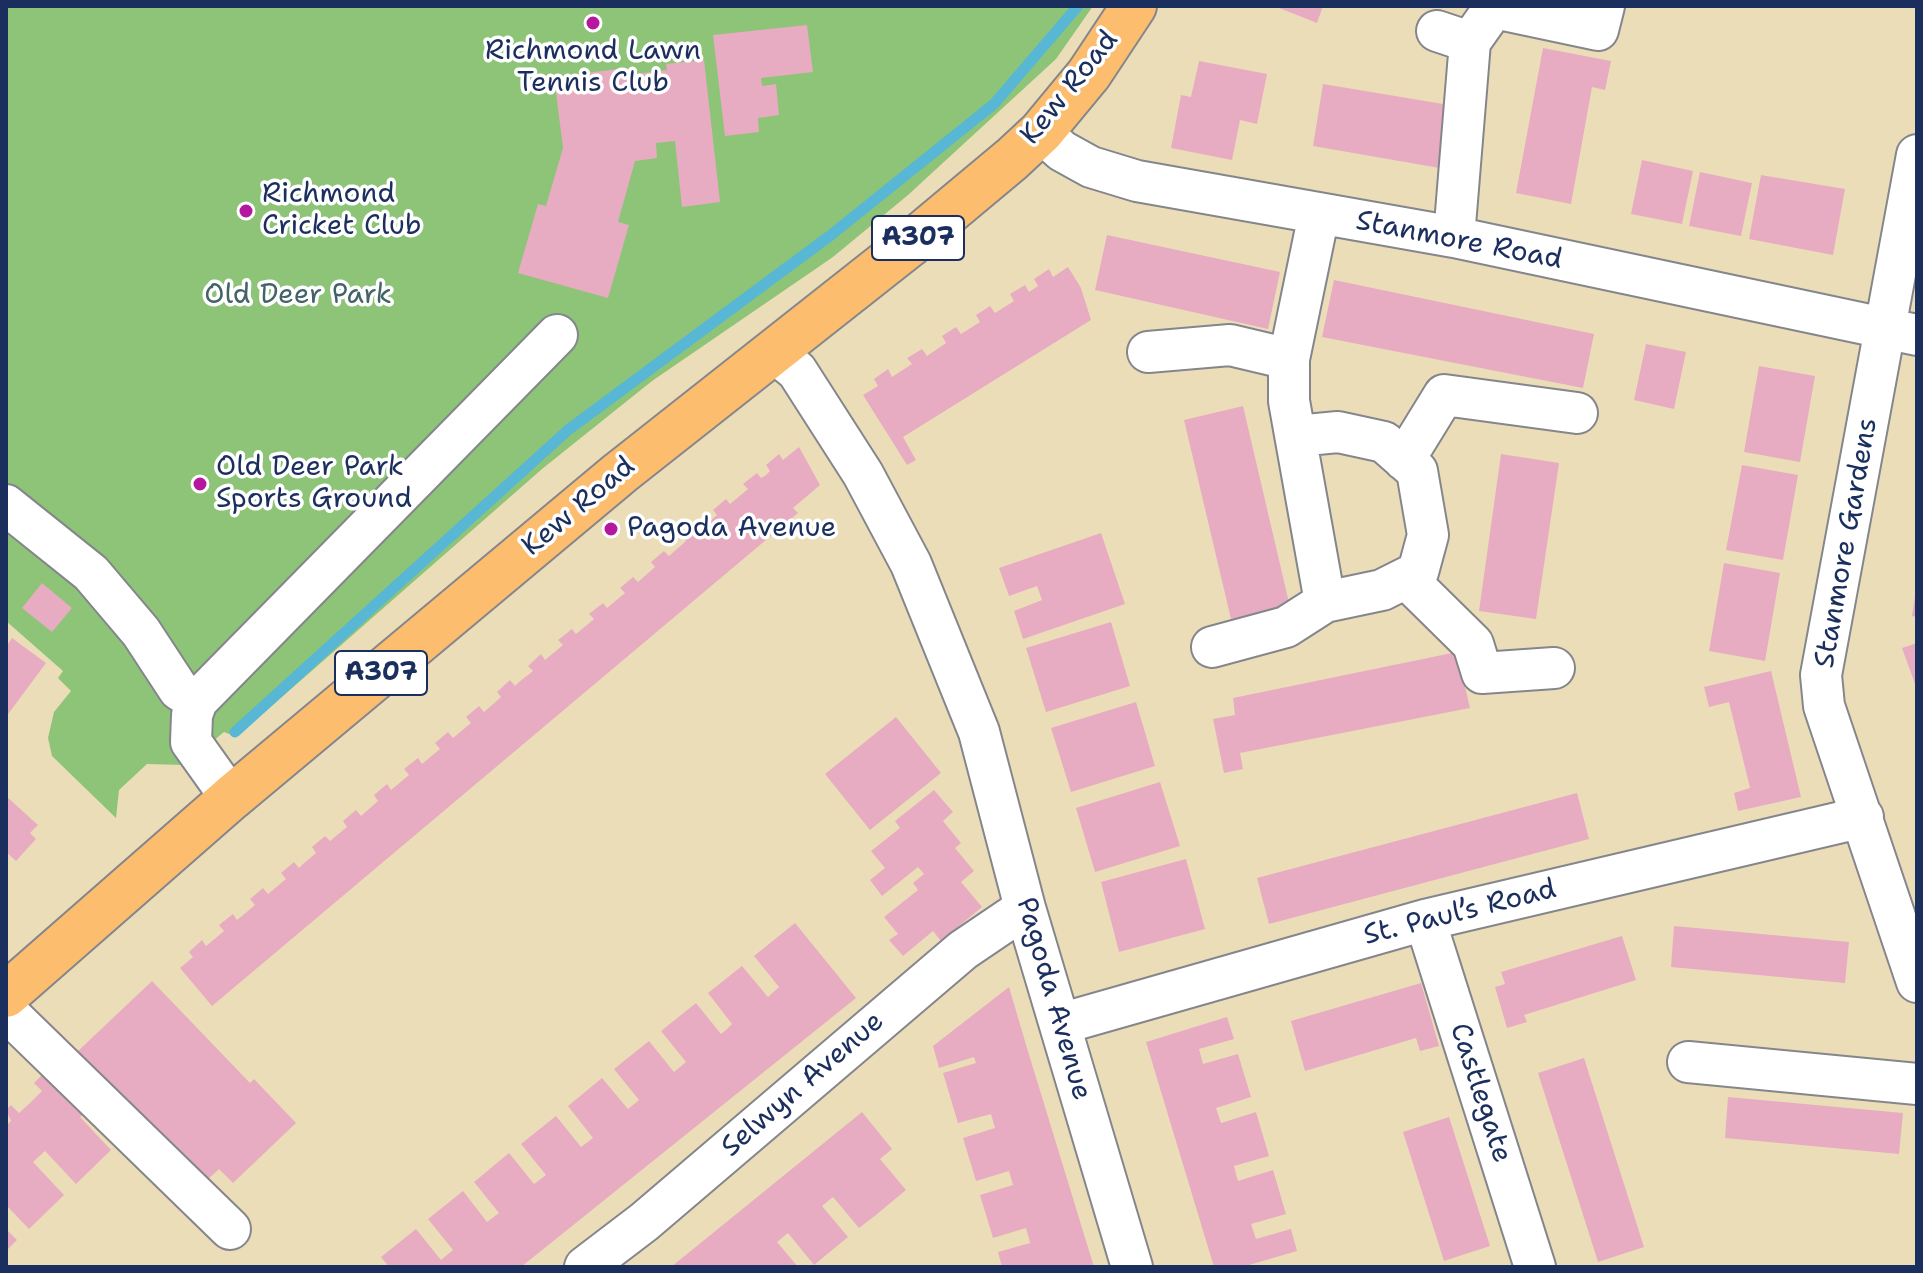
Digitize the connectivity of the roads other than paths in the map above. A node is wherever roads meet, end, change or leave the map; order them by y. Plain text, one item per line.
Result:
1 (1134, 6) edge
2 (1604, 6) edge
3 (1494, 8) edge
4 (1041, 132) junction
5 (1917, 155) edge
6 (1319, 214) junction
7 (1454, 237) junction
8 (1902, 332) edge
9 (557, 335) dead end
10 (774, 352) junction
11 (1148, 352) dead end
12 (1289, 359) junction
13 (1577, 413) dead end
14 (1296, 436) junction
15 (1404, 460) junction
16 (6, 505) edge
17 (1406, 578) junction
18 (1325, 602) junction
19 (1212, 647) dead end
20 (1554, 668) dead end
21 (197, 701) junction
22 (231, 798) junction
23 (1863, 817) junction
24 (1025, 908) junction
25 (1425, 920) junction
26 (1917, 982) edge
27 (6, 995) edge
28 (6, 1011) edge
29 (1060, 1024) junction
30 (1688, 1062) dead end
31 (1917, 1084) edge
32 (230, 1229) dead end
33 (585, 1267) edge
34 (1132, 1267) edge
35 (1535, 1267) edge

1 - 4 main road, Kew Road / A307
2 - 3 street
3 - 7 street
4 - 6 street, Stanmore Road
4 - 10 main road, Kew Road / A307
5 - 8 street, Stanmore Gardens
6 - 7 street, Stanmore Road
6 - 12 street
7 - 8 street, Stanmore Road
8 - 23 street, Stanmore Gardens
9 - 21 street
10 - 22 main road, Kew Road / A307
10 - 24 street, Pagoda Avenue
11 - 12 street
12 - 14 street
13 - 15 street
14 - 15 street
14 - 18 street
15 - 17 street
16 - 21 street
17 - 18 street
17 - 20 street
18 - 19 street
21 - 22 street
22 - 27 main road, Kew Road / A307
23 - 25 street, St. Paul’s Road
23 - 26 street, Stanmore Gardens
24 - 29 street, Pagoda Avenue
24 - 33 street, Selwyn Avenue
25 - 29 street, St. Paul’s Road
25 - 35 street, Castlegate
28 - 32 street
29 - 34 street, Pagoda Avenue
30 - 31 street

